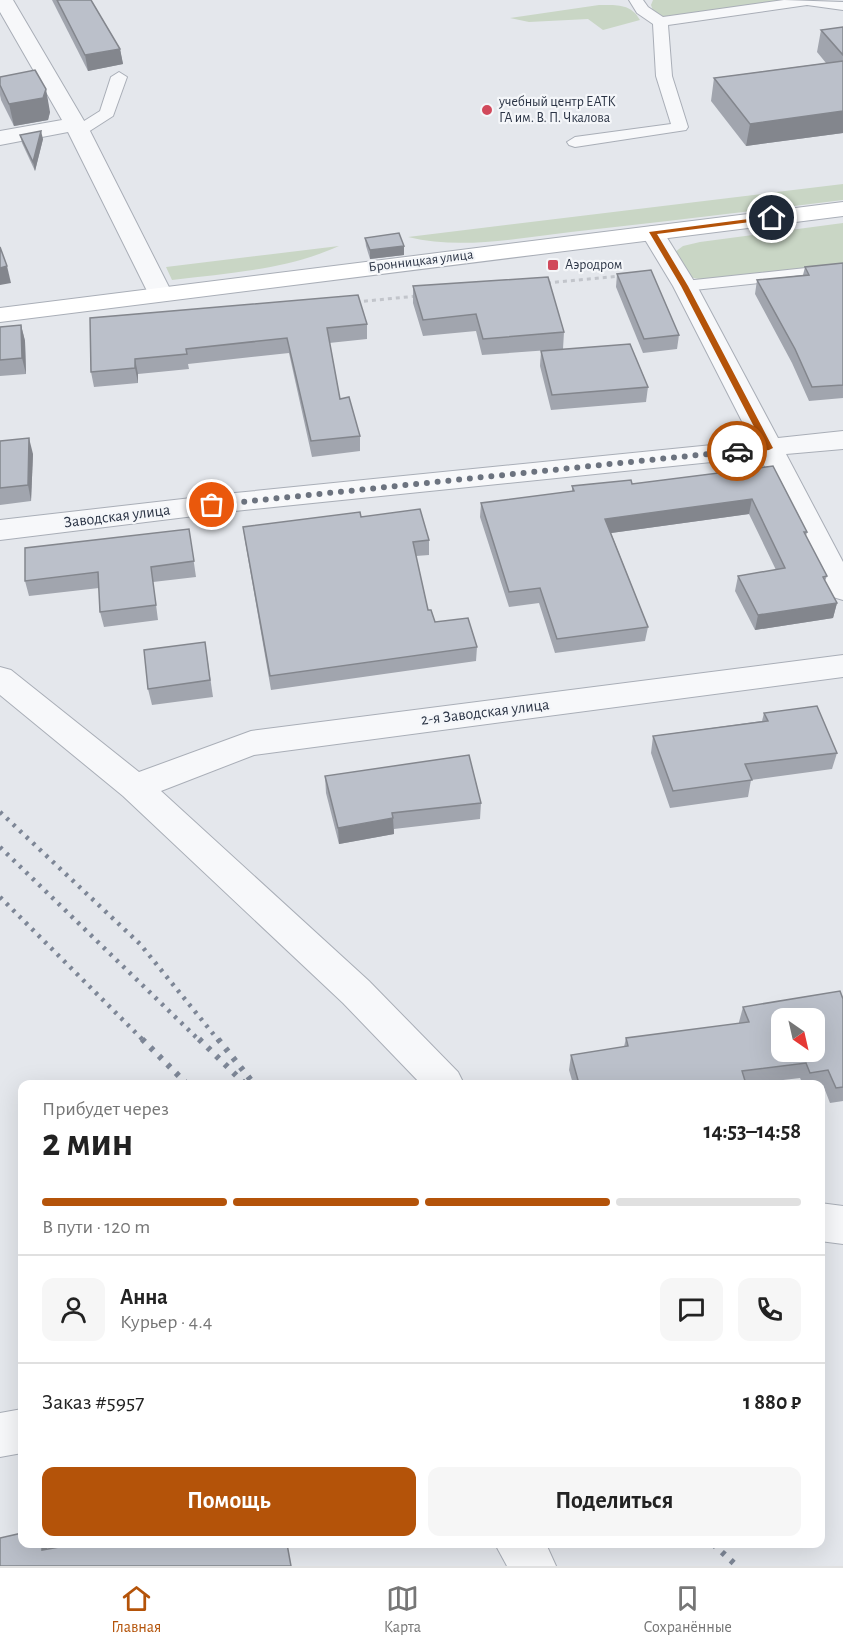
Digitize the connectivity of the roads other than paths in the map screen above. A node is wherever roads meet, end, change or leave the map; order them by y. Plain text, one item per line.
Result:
1 (636, 0) edge
2 (806, 0) edge
3 (3, 1) edge
4 (840, 3) edge
5 (660, 22) junction
6 (119, 77) dead end
7 (77, 127) junction
8 (0, 138) edge
9 (575, 142) dead end
10 (843, 209) edge
11 (653, 232) junction
12 (843, 268) edge
13 (680, 278) junction
14 (160, 293) junction
15 (0, 315) edge
16 (843, 440) edge
17 (769, 448) junction
18 (0, 530) edge
19 (843, 590) edge
20 (843, 666) edge
21 (0, 678) edge
22 (135, 788) junction
23 (441, 1080) edge
24 (825, 1223) edge
25 (843, 1225) edge
26 (18, 1432) edge
27 (0, 1435) edge
28 (522, 1548) edge
29 (533, 1566) edge

1 - 5 lane
2 - 4 lane
2 - 5 lane
3 - 7 street
5 - 9 lane
6 - 7 lane
7 - 8 street
7 - 14 street
10 - 11 main road, Бронницкая улица
11 - 13 street
11 - 14 main road, Бронницкая улица
12 - 13 lane
13 - 17 street
14 - 15 main road, Бронницкая улица
16 - 17 street, Заводская улица
17 - 18 street, Заводская улица
17 - 19 street
20 - 22 street, 2-я Заводская улица
21 - 22 street
22 - 23 street
24 - 25 street
26 - 27 street
28 - 29 street

